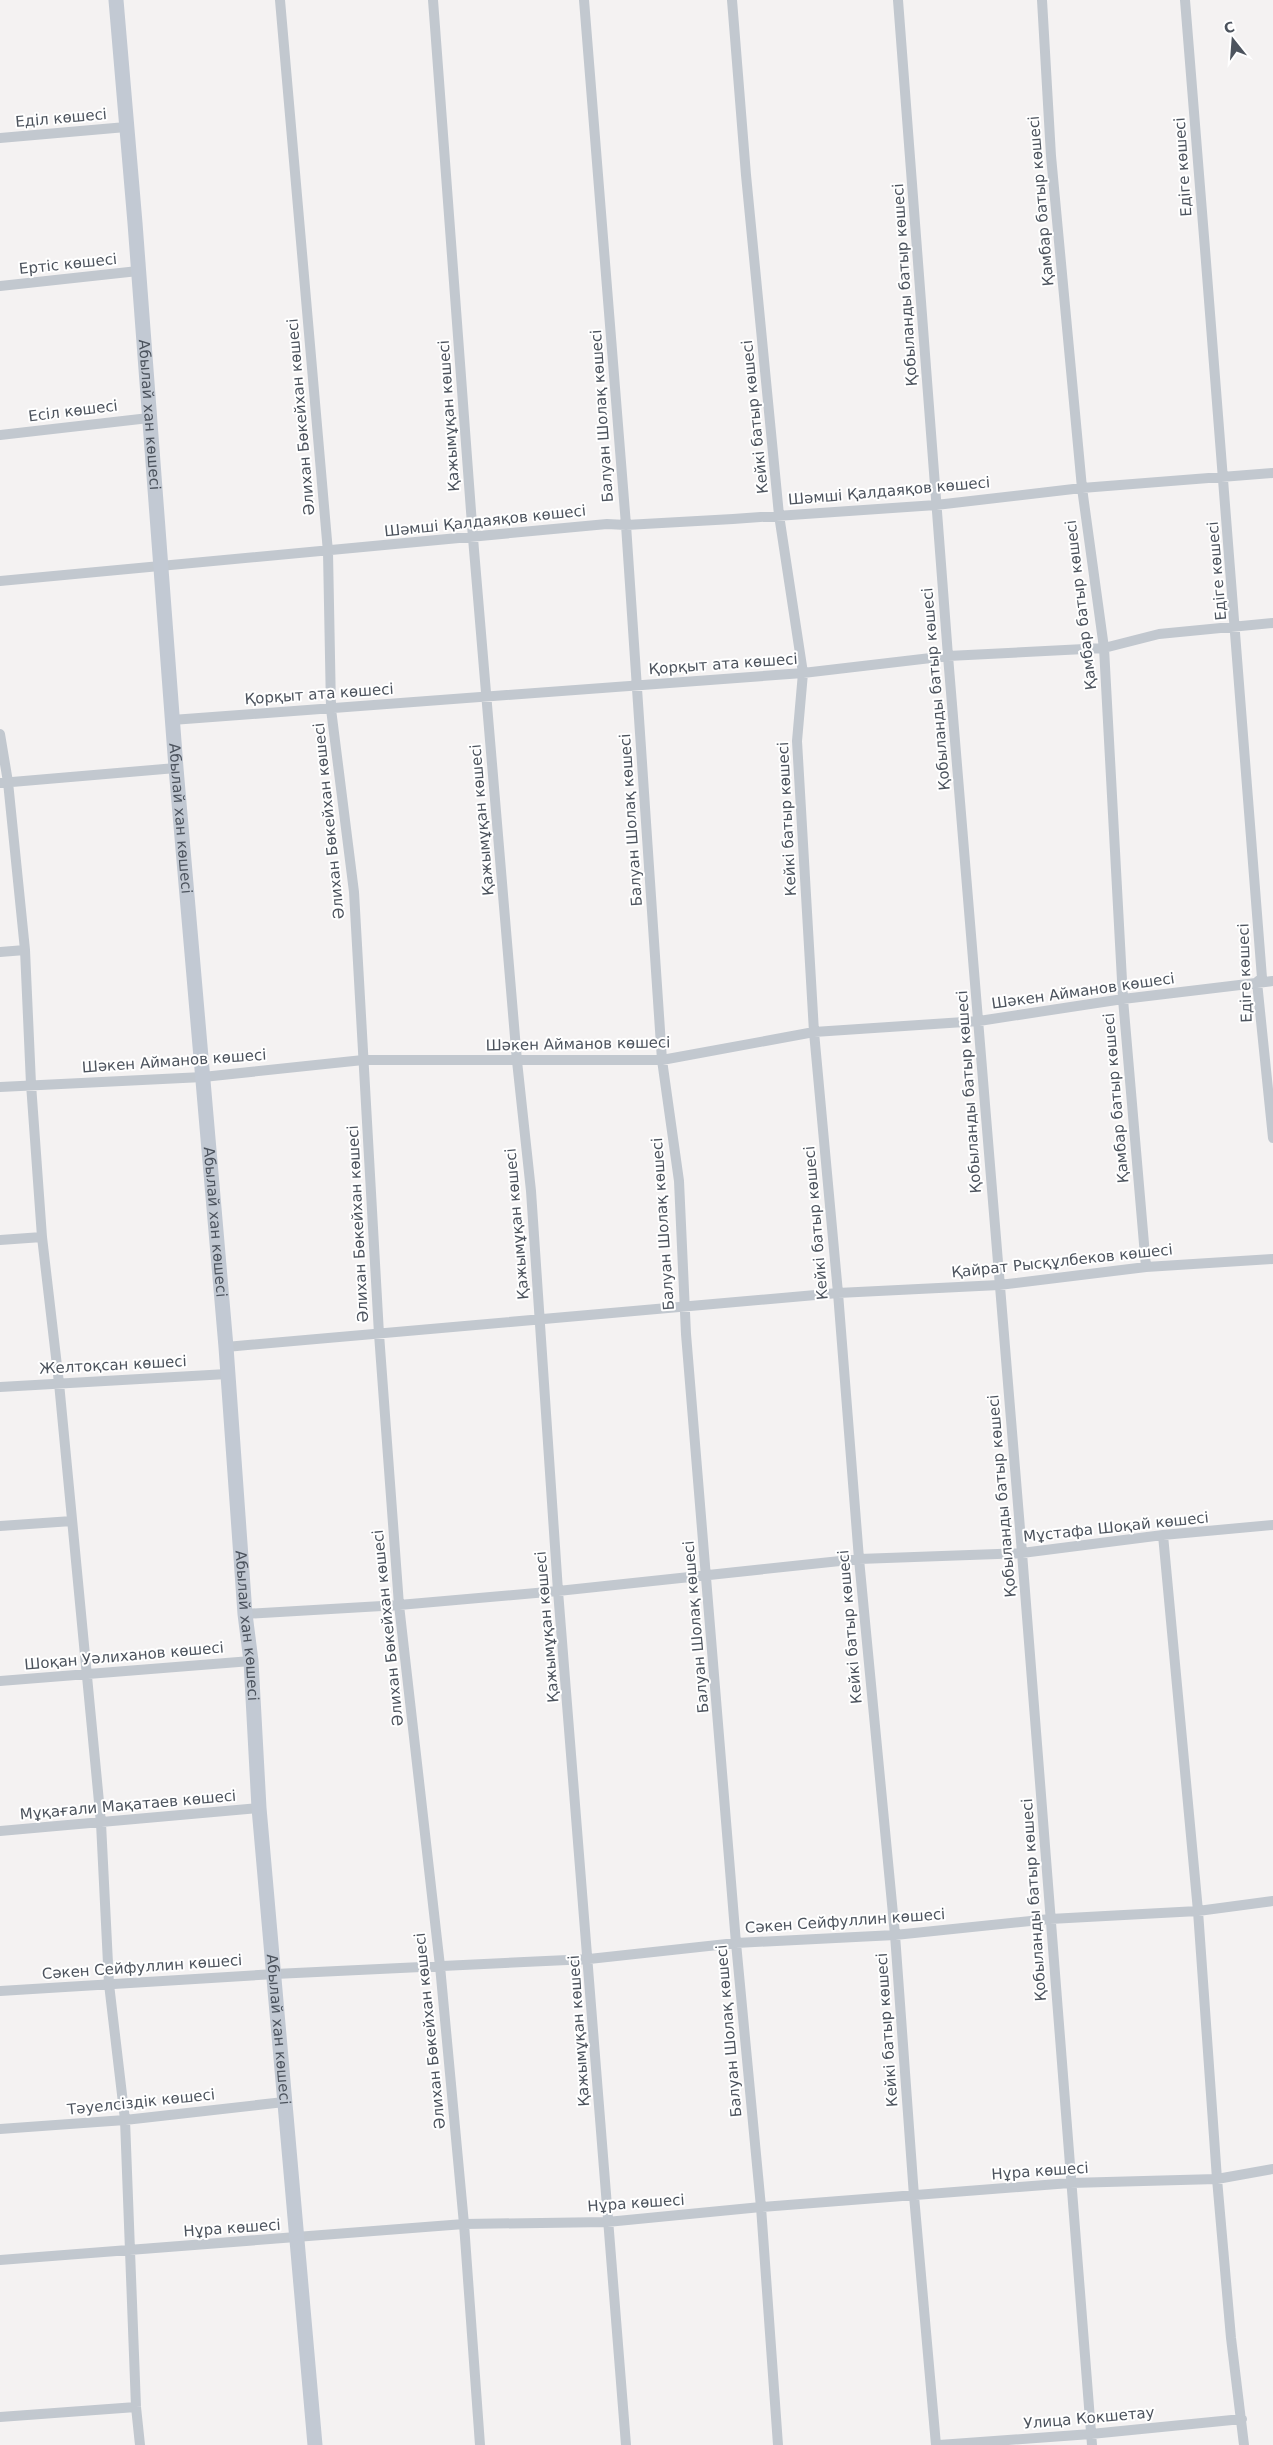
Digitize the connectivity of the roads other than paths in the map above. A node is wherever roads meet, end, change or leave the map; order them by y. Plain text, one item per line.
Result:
1 (116, 0) edge
2 (280, 0) edge
3 (433, 0) edge
4 (584, 0) edge
5 (732, 0) edge
6 (898, 0) edge
7 (1042, 0) edge
8 (1185, 0) edge
9 (126, 127) junction
10 (0, 138) edge
11 (138, 272) junction
12 (0, 286) edge
13 (149, 418) junction
14 (0, 435) edge
15 (1273, 472) edge
16 (1224, 476) junction
17 (1082, 488) junction
18 (936, 505) junction
19 (779, 515) junction
20 (626, 525) junction
21 (473, 538) junction
22 (328, 552) junction
23 (161, 566) junction
24 (0, 582) edge
25 (1273, 624) edge
26 (1236, 626) junction
27 (1104, 648) junction
28 (948, 656) junction
29 (804, 673) junction
30 (637, 685) junction
31 (487, 697) junction
32 (331, 710) junction
33 (172, 720) junction
34 (0, 734) edge
35 (176, 768) junction
36 (4, 782) edge
37 (25, 950) junction
38 (0, 952) edge
39 (1273, 981) edge
40 (1257, 982) junction
41 (1123, 999) junction
42 (979, 1022) junction
43 (814, 1032) junction
44 (363, 1060) junction
45 (662, 1060) junction
46 (517, 1061) junction
47 (203, 1077) junction
48 (31, 1084) junction
49 (0, 1087) edge
50 (1273, 1138) edge
51 (42, 1237) junction
52 (0, 1240) edge
53 (1273, 1259) edge
54 (1146, 1267) junction
55 (999, 1285) junction
56 (838, 1293) junction
57 (685, 1307) junction
58 (540, 1320) junction
59 (379, 1334) junction
60 (226, 1347) junction
61 (227, 1374) junction
62 (59, 1383) junction
63 (0, 1387) edge
64 (72, 1520) junction
65 (1273, 1525) edge
66 (0, 1526) edge
67 (1163, 1535) junction
68 (1022, 1553) junction
69 (858, 1559) junction
70 (707, 1576) junction
71 (558, 1591) junction
72 (399, 1605) junction
73 (245, 1614) junction
74 (251, 1661) junction
75 (87, 1674) junction
76 (0, 1682) edge
77 (259, 1808) junction
78 (101, 1823) junction
79 (0, 1831) edge
80 (1273, 1901) edge
81 (1198, 1911) junction
82 (1050, 1919) junction
83 (895, 1935) junction
84 (736, 1943) junction
85 (589, 1959) junction
86 (440, 1966) junction
87 (275, 1974) junction
88 (109, 1984) junction
89 (0, 1991) edge
90 (284, 2102) junction
91 (125, 2120) junction
92 (0, 2129) edge
93 (1273, 2169) edge
94 (1217, 2180) junction
95 (1070, 2182) junction
96 (914, 2196) junction
97 (761, 2207) junction
98 (607, 2222) junction
99 (464, 2224) junction
100 (298, 2238) junction
101 (131, 2251) junction
102 (0, 2260) edge
103 (136, 2407) junction
104 (0, 2417) edge
105 (1242, 2419) junction
106 (1090, 2434) junction
107 (140, 2445) edge
108 (315, 2445) edge
109 (480, 2445) edge
110 (626, 2445) edge
111 (778, 2445) edge
112 (937, 2445) edge
113 (1092, 2445) edge
114 (1244, 2445) edge

1 - 9 street, Абылай хан көшесі
2 - 22 street, Әлихан Бөкейхан көшесі
3 - 21 street, Қажымұқан көшесі
4 - 20 street, Балуан Шолақ көшесі
5 - 19 street, Кейкі батыр көшесі
6 - 18 street, Қобыланды батыр көшесі
7 - 17 street, Қамбар батыр көшесі
8 - 16 street, Едіге көшесі
9 - 10 street, Еділ көшесі
9 - 11 street, Абылай хан көшесі
11 - 12 street, Ертіс көшесі
11 - 13 street, Абылай хан көшесі
13 - 14 street, Есіл көшесі
13 - 23 street, Абылай хан көшесі
15 - 16 street, Шәмші Қалдаяқов көшесі
16 - 17 street, Шәмші Қалдаяқов көшесі
16 - 26 street, Едіге көшесі
17 - 18 street, Шәмші Қалдаяқов көшесі
17 - 27 street, Қамбар батыр көшесі
18 - 19 street, Шәмші Қалдаяқов көшесі
18 - 28 street, Қобыланды батыр көшесі
19 - 20 street, Шәмші Қалдаяқов көшесі
19 - 29 street, Кейкі батыр көшесі
20 - 21 street, Шәмші Қалдаяқов көшесі
20 - 30 street, Балуан Шолақ көшесі
21 - 22 street, Шәмші Қалдаяқов көшесі
21 - 31 street, Қажымұқан көшесі
22 - 23 street, Шәмші Қалдаяқов көшесі
22 - 32 street, Әлихан Бөкейхан көшесі
23 - 24 street, Шәмші Қалдаяқов көшесі
23 - 33 street, Абылай хан көшесі
25 - 26 street, Қорқыт ата көшесі
26 - 27 street, Қорқыт ата көшесі
26 - 40 street, Едіге көшесі
27 - 28 street, Қорқыт ата көшесі
27 - 41 street, Қамбар батыр көшесі
28 - 29 street, Қорқыт ата көшесі
28 - 42 street, Қобыланды батыр көшесі
29 - 30 street, Қорқыт ата көшесі
29 - 43 street, Кейкі батыр көшесі
30 - 31 street, Қорқыт ата көшесі
30 - 45 street, Балуан Шолақ көшесі
31 - 32 street, Қорқыт ата көшесі
31 - 46 street, Қажымұқан көшесі
32 - 33 street, Қорқыт ата көшесі
32 - 44 street, Әлихан Бөкейхан көшесі
33 - 35 street, Абылай хан көшесі
34 - 36 street
35 - 36 street
35 - 47 street, Абылай хан көшесі
36 - 37 street
37 - 38 street
37 - 48 street
39 - 40 street, Шәкен Айманов көшесі
40 - 41 street, Шәкен Айманов көшесі
40 - 50 street, Едіге көшесі
41 - 42 street, Шәкен Айманов көшесі
41 - 54 street, Қамбар батыр көшесі
42 - 43 street, Шәкен Айманов көшесі
42 - 55 street, Қобыланды батыр көшесі
43 - 45 street, Шәкен Айманов көшесі
43 - 56 street, Кейкі батыр көшесі
44 - 46 street, Шәкен Айманов көшесі
44 - 47 street, Шәкен Айманов көшесі
44 - 59 street, Әлихан Бөкейхан көшесі
45 - 46 street, Шәкен Айманов көшесі
45 - 57 street, Балуан Шолақ көшесі
46 - 58 street, Қажымұқан көшесі
47 - 48 street, Шәкен Айманов көшесі
47 - 60 street, Абылай хан көшесі
48 - 49 street, Шәкен Айманов көшесі
48 - 51 street
51 - 52 street
51 - 62 street
53 - 54 street, Қайрат Рысқұлбеков көшесі
54 - 55 street, Қайрат Рысқұлбеков көшесі
55 - 56 street, Қайрат Рысқұлбеков көшесі
55 - 68 street, Қобыланды батыр көшесі
56 - 57 street, Қайрат Рысқұлбеков көшесі
56 - 69 street, Кейкі батыр көшесі
57 - 58 street, Қайрат Рысқұлбеков көшесі
57 - 70 street, Балуан Шолақ көшесі
58 - 59 street, Қайрат Рысқұлбеков көшесі
58 - 71 street, Қажымұқан көшесі
59 - 60 street, Қайрат Рысқұлбеков көшесі
59 - 72 street, Әлихан Бөкейхан көшесі
60 - 61 street, Абылай хан көшесі
61 - 62 street, Желтоқсан көшесі
61 - 73 street, Абылай хан көшесі
62 - 63 street, Желтоқсан көшесі
62 - 64 street
64 - 66 street
64 - 75 street
65 - 67 street, Мұстафа Шоқай көшесі
67 - 68 street, Мұстафа Шоқай көшесі
67 - 81 street
68 - 69 street, Мұстафа Шоқай көшесі
68 - 82 street, Қобыланды батыр көшесі
69 - 70 street, Мұстафа Шоқай көшесі
69 - 83 street, Кейкі батыр көшесі
70 - 71 street, Мұстафа Шоқай көшесі
70 - 84 street, Балуан Шолақ көшесі
71 - 72 street, Мұстафа Шоқай көшесі
71 - 85 street, Қажымұқан көшесі
72 - 73 street, Мұстафа Шоқай көшесі
72 - 86 street, Әлихан Бөкейхан көшесі
73 - 74 street, Абылай хан көшесі
74 - 75 street, Шоқан Уәлиханов көшесі
74 - 77 street, Абылай хан көшесі
75 - 76 street, Шоқан Уәлиханов көшесі
75 - 78 street
77 - 78 street, Мұқағали Мақатаев көшесі
77 - 87 street, Абылай хан көшесі
78 - 79 street, Мұқағали Мақатаев көшесі
78 - 88 street
80 - 81 street, Сәкен Сейфуллин көшесі
81 - 82 street, Сәкен Сейфуллин көшесі
81 - 94 street
82 - 83 street, Сәкен Сейфуллин көшесі
82 - 95 street, Қобыланды батыр көшесі
83 - 84 street, Сәкен Сейфуллин көшесі
83 - 96 street, Кейкі батыр көшесі
84 - 85 street, Сәкен Сейфуллин көшесі
84 - 97 street, Балуан Шолақ көшесі
85 - 86 street, Сәкен Сейфуллин көшесі
85 - 98 street, Қажымұқан көшесі
86 - 87 street, Сәкен Сейфуллин көшесі
86 - 99 street, Әлихан Бөкейхан көшесі
87 - 88 street, Сәкен Сейфуллин көшесі
87 - 90 street, Абылай хан көшесі
88 - 89 street, Сәкен Сейфуллин көшесі
88 - 91 street
90 - 91 street, Тәуелсіздік көшесі
90 - 100 street, Абылай хан көшесі
91 - 92 street, Тәуелсіздік көшесі
91 - 101 street
93 - 94 street, Нұра көшесі
94 - 95 street, Нұра көшесі
94 - 105 street
95 - 96 street, Нұра көшесі
95 - 106 street, Қобыланды батыр көшесі
96 - 97 street, Нұра көшесі
96 - 112 street, Кейкі батыр көшесі
97 - 98 street, Нұра көшесі
97 - 111 street, Балуан Шолақ көшесі
98 - 99 street, Нұра көшесі
98 - 110 street, Қажымұқан көшесі
99 - 100 street, Нұра көшесі
99 - 109 street, Әлихан Бөкейхан көшесі
100 - 101 street, Нұра көшесі
100 - 108 street, Абылай хан көшесі
101 - 102 street, Нұра көшесі
101 - 103 street
103 - 104 street
103 - 107 street
105 - 106 street, Улица Кокшетау
105 - 114 street
106 - 112 street, Улица Кокшетау
106 - 113 street, Қобыланды батыр көшесі

